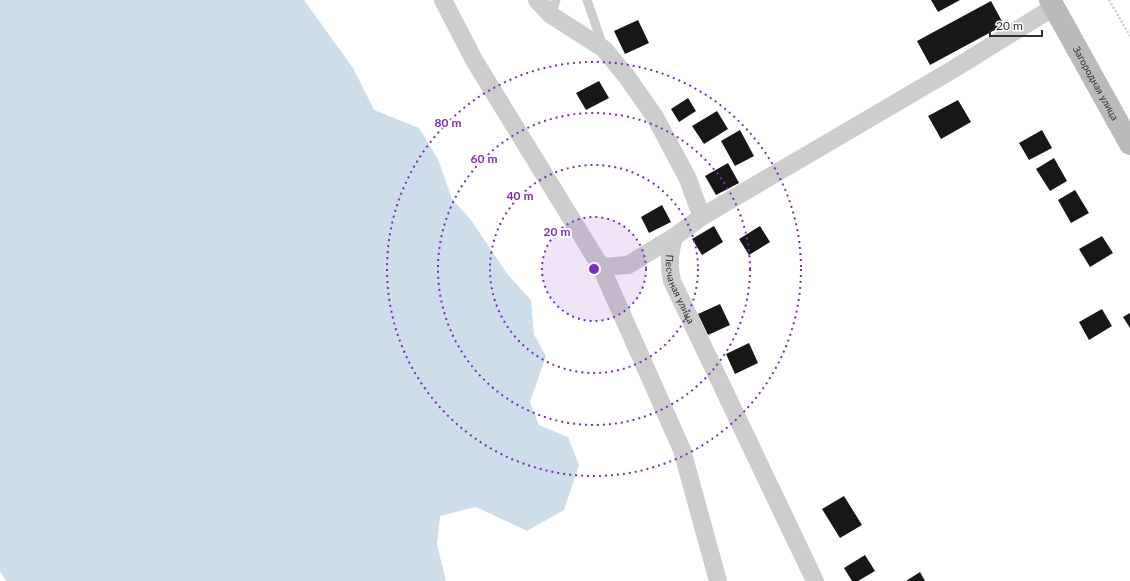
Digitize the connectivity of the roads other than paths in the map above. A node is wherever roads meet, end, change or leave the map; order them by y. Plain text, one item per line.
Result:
1 (443, 0) edge
2 (537, 0) edge
3 (587, 0) edge
4 (1052, 4) edge
5 (553, 8) edge
6 (604, 49) junction
7 (1130, 144) edge
8 (703, 216) junction
9 (674, 237) junction
10 (601, 267) junction
11 (718, 581) edge
12 (815, 581) edge

1 - 10 street
2 - 5 street
3 - 6 lane
4 - 7 street, Загородная улица
4 - 8 street
5 - 6 street
6 - 8 street
8 - 9 street
9 - 10 street
9 - 12 street, Песчаная улица
10 - 11 street

